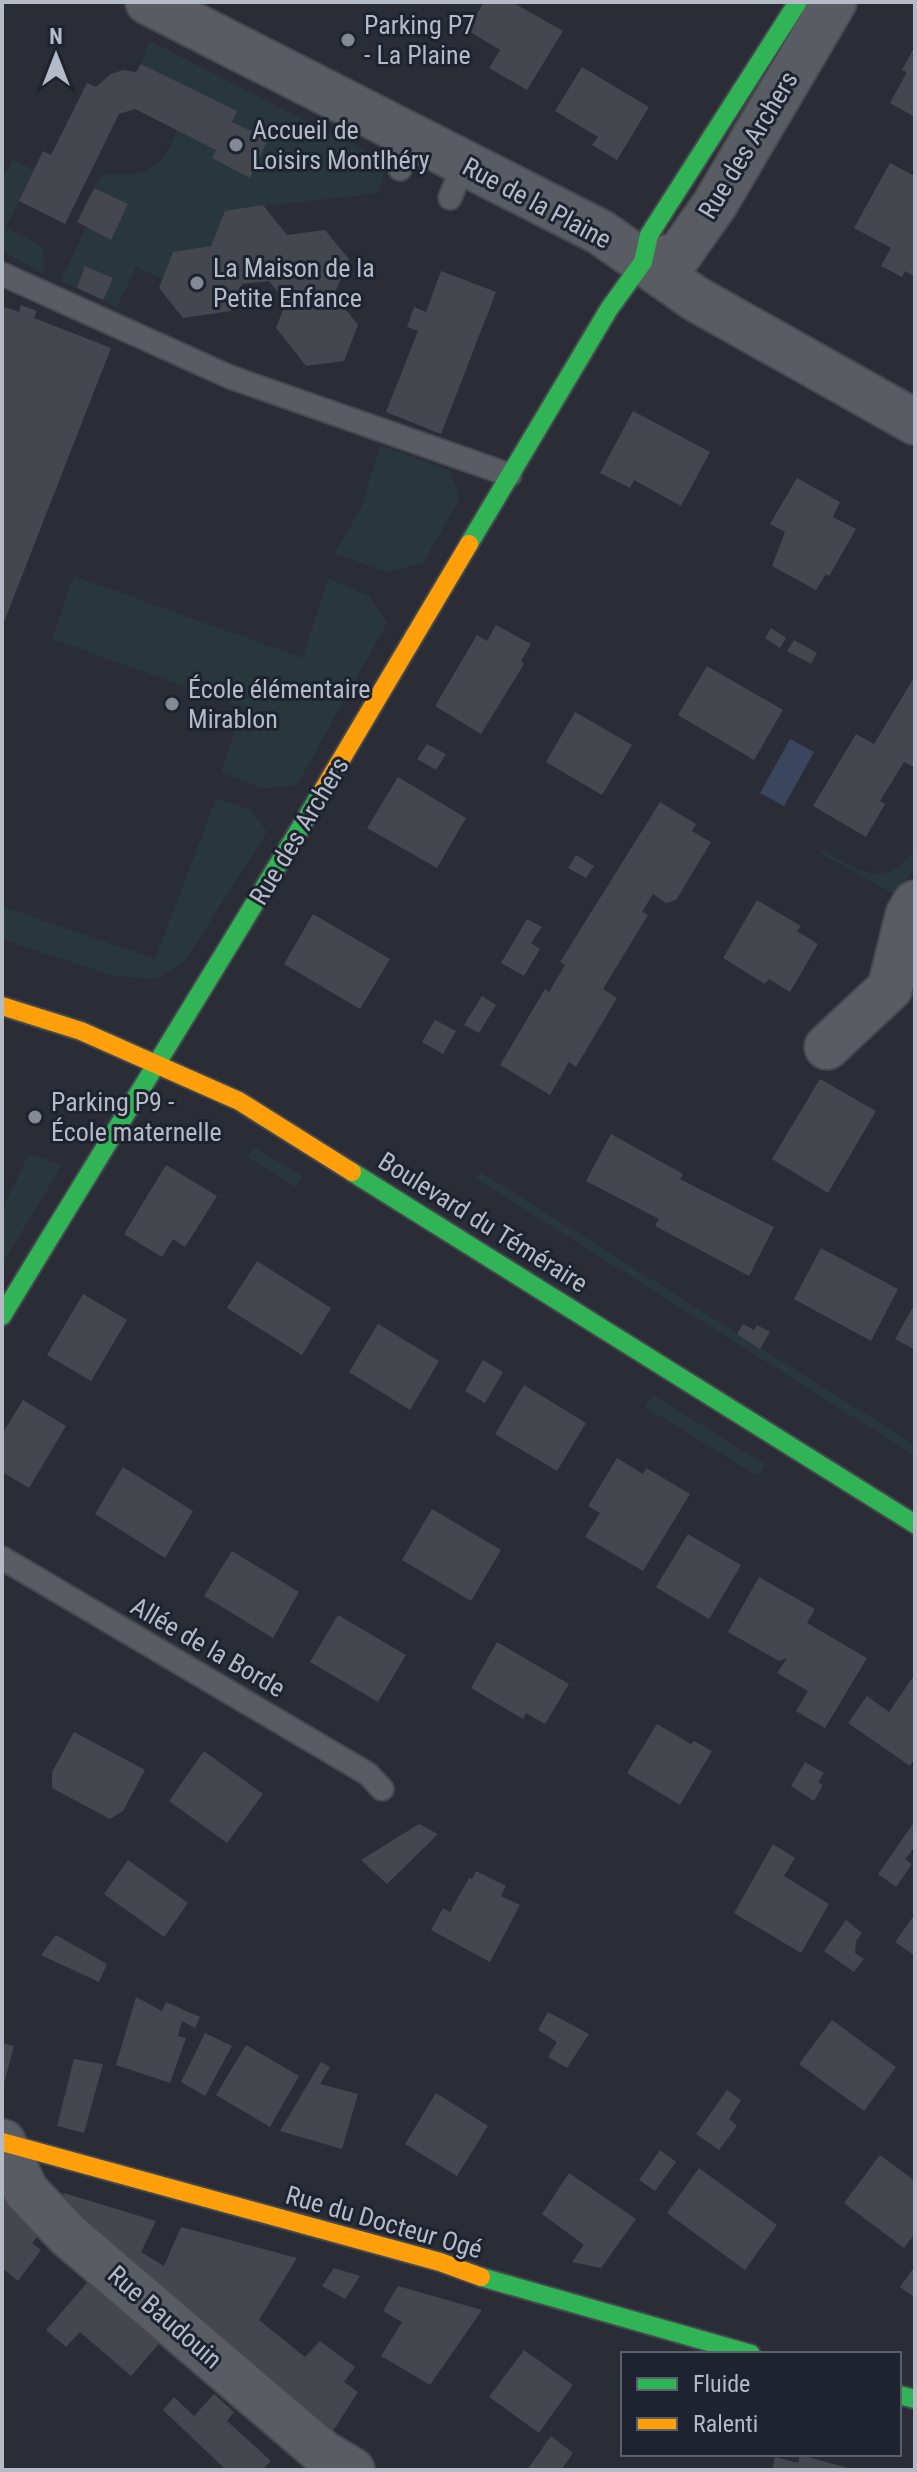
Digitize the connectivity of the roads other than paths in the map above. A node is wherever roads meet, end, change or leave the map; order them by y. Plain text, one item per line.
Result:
1 (148, 2) edge
2 (798, 2) edge
3 (834, 2) edge
4 (643, 262) junction
5 (2, 274) edge
6 (915, 422) edge
7 (510, 475) junction
8 (915, 903) edge
9 (2, 1006) edge
10 (827, 1047) dead end
11 (156, 1062) junction
12 (2, 1316) edge
13 (915, 1524) edge
14 (2, 1558) edge
15 (382, 1789) dead end
16 (2, 2142) edge
17 (744, 2352) edge
18 (352, 2470) edge

1 - 4 street, Rue de la Plaine
2 - 4 main road, Rue des Archers
3 - 4 street, Rue des Archers
4 - 6 street, Rue de la Plaine
4 - 7 main road, Rue des Archers
5 - 7 lane
7 - 11 main road, Rue des Archers
8 - 10 street
9 - 11 main road, Boulevard du Téméraire
11 - 12 main road, Rue des Archers
11 - 13 main road, Boulevard du Téméraire
14 - 15 lane, Allée de la Borde
16 - 17 main road, Rue du Docteur Ogé
16 - 18 street, Rue Baudouin

